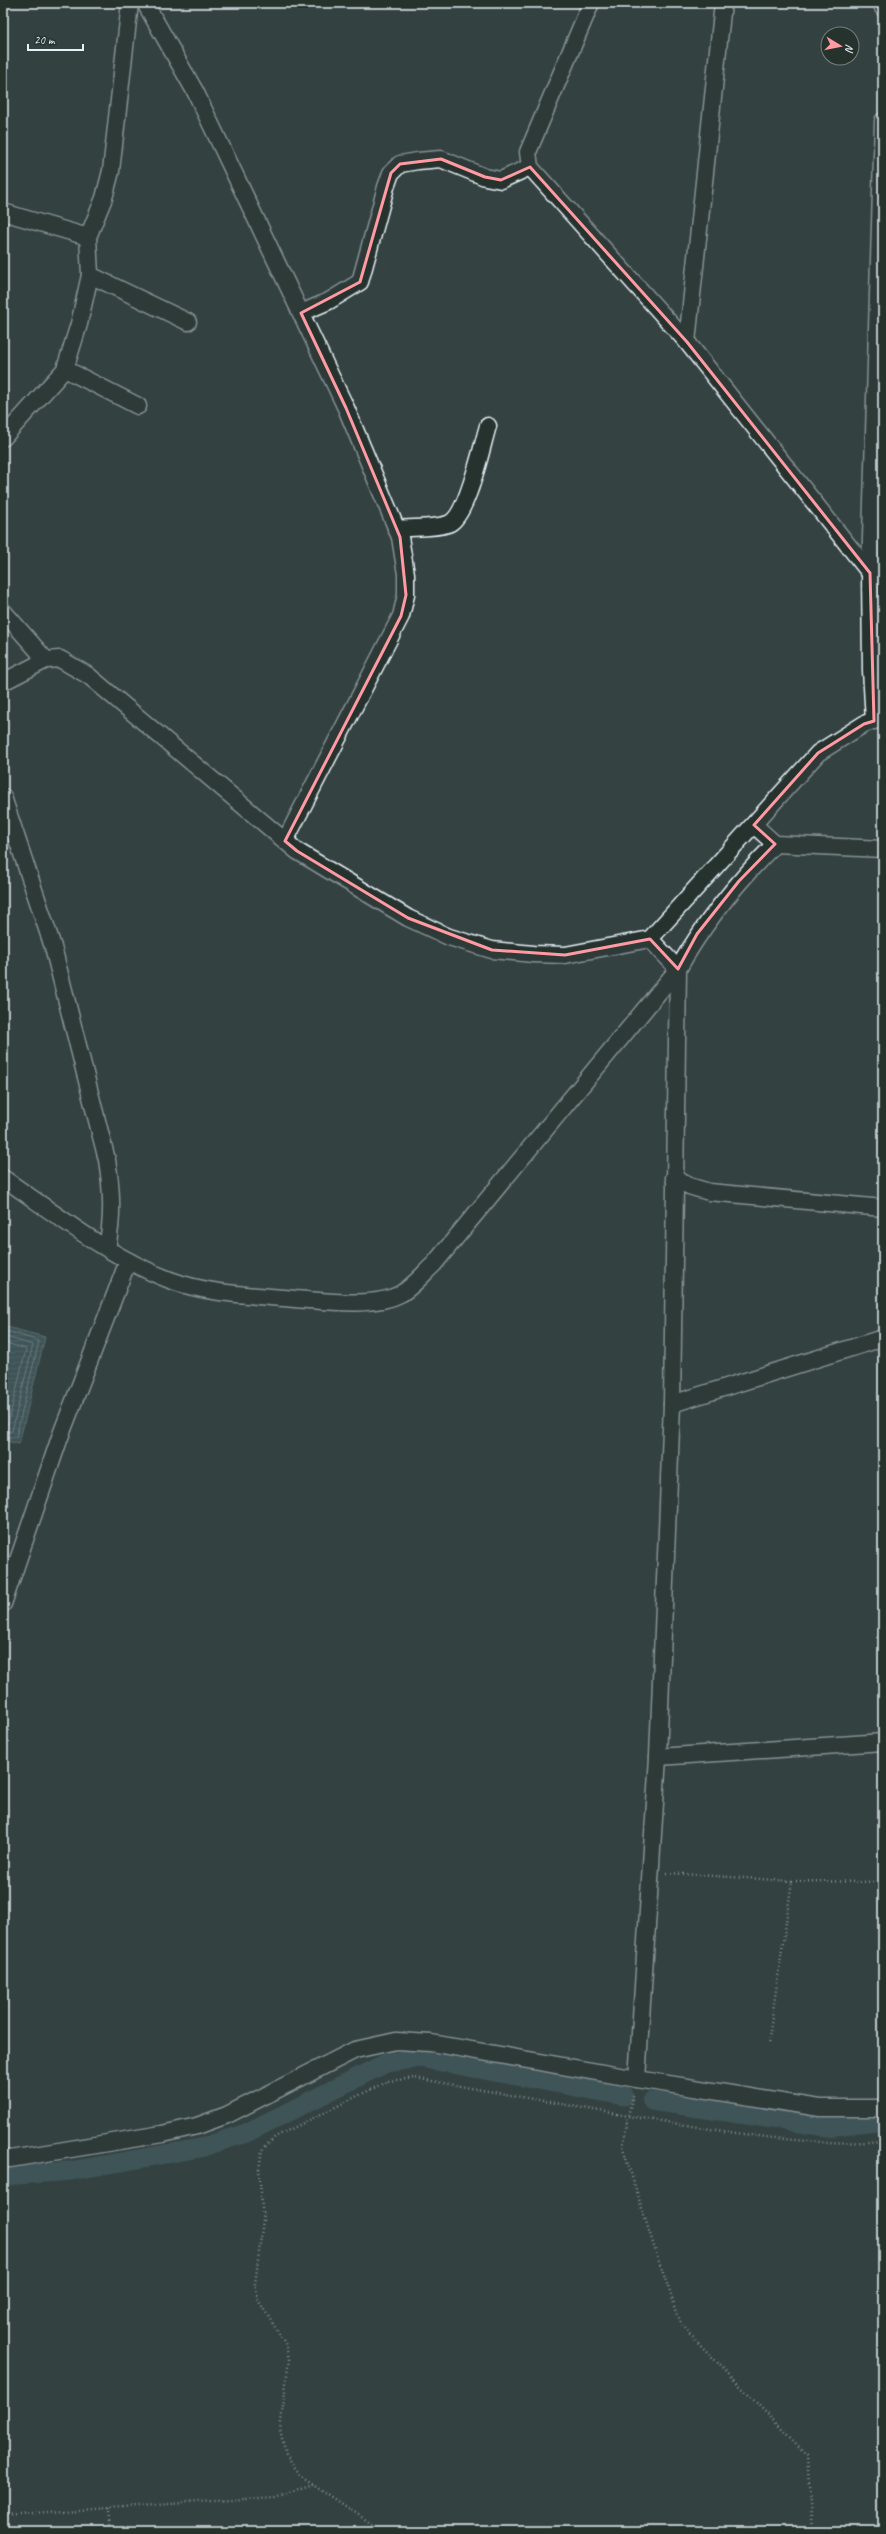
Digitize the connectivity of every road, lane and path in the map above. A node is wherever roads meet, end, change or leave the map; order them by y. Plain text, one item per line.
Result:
1 (130, 3) edge
2 (145, 3) edge
3 (591, 3) edge
4 (723, 3) edge
5 (882, 3) edge
6 (883, 8) edge
7 (883, 121) edge
8 (530, 167) junction
9 (3, 213) edge
10 (88, 237) junction
11 (90, 275) junction
12 (301, 313) junction
13 (188, 322) dead end
14 (688, 342) junction
15 (65, 369) junction
16 (138, 406) dead end
17 (488, 426) dead end
18 (3, 438) edge
19 (878, 441) edge
20 (396, 528) junction
21 (870, 573) junction
22 (3, 611) edge
23 (46, 660) junction
24 (3, 682) edge
25 (878, 719) edge
26 (3, 796) edge
27 (754, 825) junction
28 (285, 840) junction
29 (775, 844) junction
30 (883, 849) edge
31 (650, 939) junction
32 (678, 969) junction
33 (3, 1178) edge
34 (674, 1178) junction
35 (883, 1208) edge
36 (107, 1248) junction
37 (128, 1260) junction
38 (883, 1338) edge
39 (672, 1404) junction
40 (3, 1604) edge
41 (883, 1742) edge
42 (658, 1757) junction
43 (650, 1872) junction
44 (792, 1880) junction
45 (883, 1882) edge
46 (768, 2045) dead end
47 (637, 2079) junction
48 (883, 2108) edge
49 (628, 2116) junction
50 (883, 2141) edge
51 (3, 2158) edge
52 (313, 2484) junction
53 (109, 2508) junction
54 (3, 2515) edge
55 (109, 2531) edge
56 (382, 2531) edge
57 (812, 2531) edge

1 - 10 street
2 - 12 street
3 - 8 street
4 - 14 street
5 - 6 street
7 - 19 street
8 - 12 street
8 - 14 street
9 - 10 street
10 - 11 street
11 - 13 street
11 - 15 street
12 - 20 street
14 - 21 street
15 - 16 street
15 - 18 street
17 - 20 street
19 - 21 street
20 - 28 street
21 - 25 street
22 - 23 street
23 - 24 street
23 - 28 street
25 - 27 street
26 - 36 street
27 - 29 street
27 - 31 street
28 - 31 street
29 - 30 street
29 - 32 street
31 - 32 street
32 - 34 street
32 - 37 street
33 - 36 street
34 - 35 street
34 - 39 street
36 - 37 street
37 - 40 street
38 - 39 street
39 - 42 street
41 - 42 street
42 - 43 street
43 - 44 path
43 - 47 street
44 - 45 path
44 - 46 path
47 - 48 street
47 - 49 path
47 - 51 street
49 - 50 path
49 - 52 path
49 - 57 path
52 - 53 path
52 - 56 path
53 - 54 path
53 - 55 path

